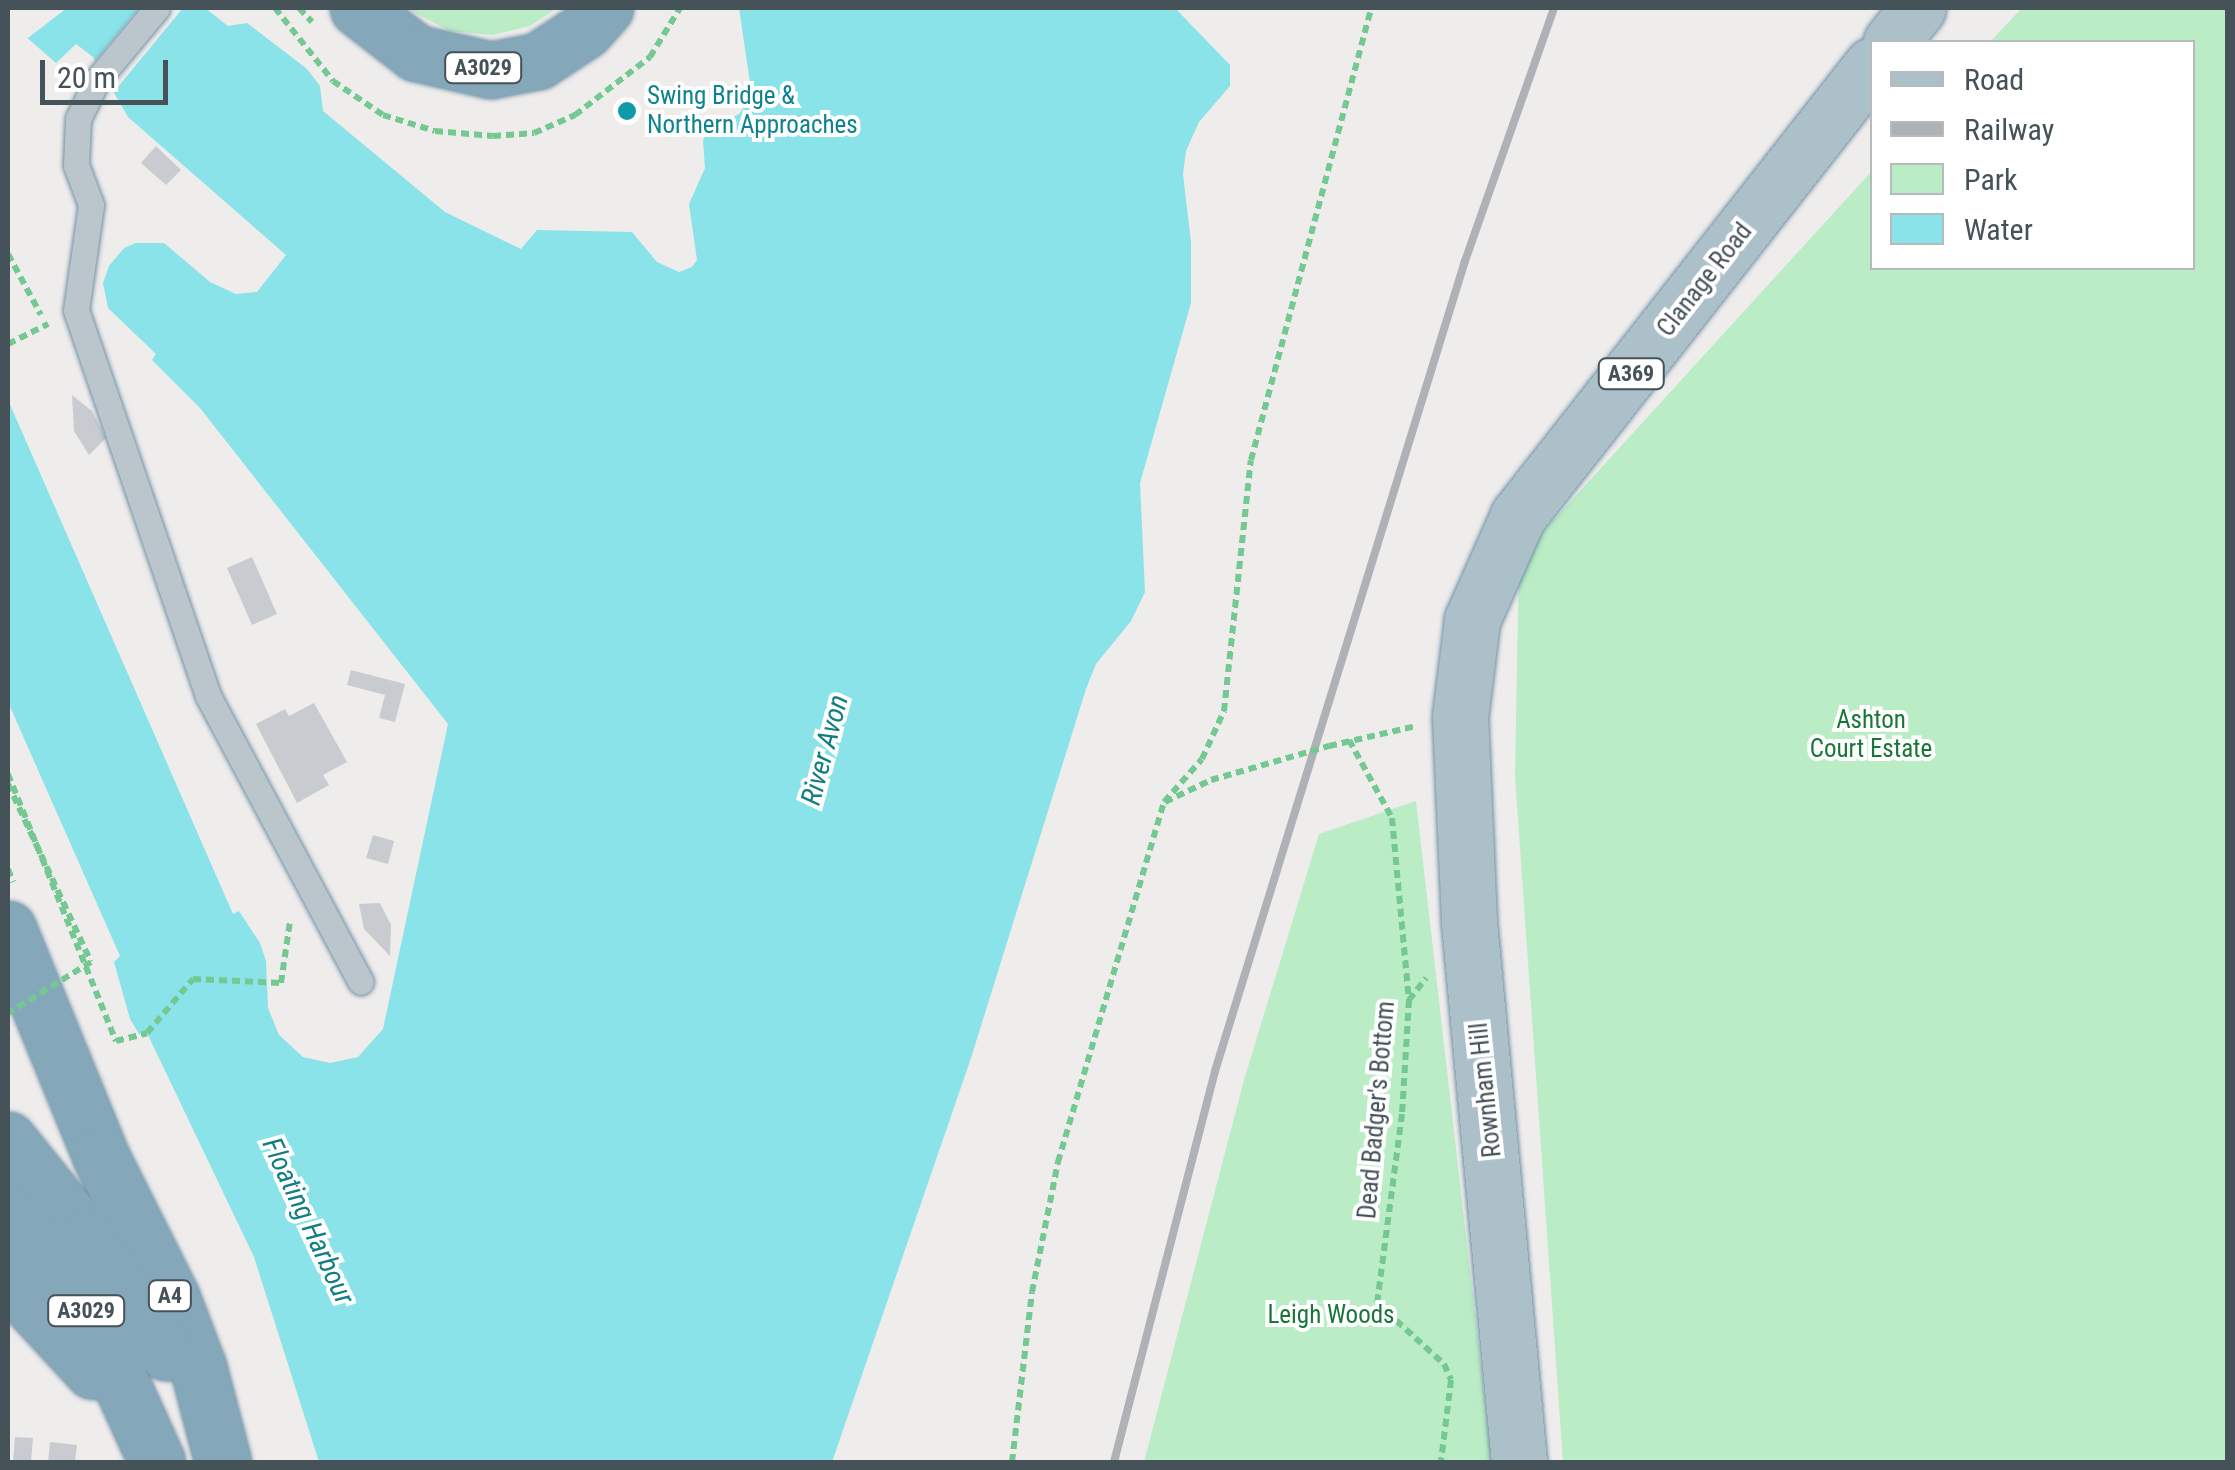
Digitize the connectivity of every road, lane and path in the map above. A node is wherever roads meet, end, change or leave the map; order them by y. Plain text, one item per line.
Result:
1 (157, 8) edge
2 (358, 8) edge
3 (605, 8) edge
4 (1371, 8) edge
5 (1918, 8) edge
6 (1892, 40) edge
7 (1870, 69) edge
8 (8, 254) edge
9 (46, 326) dead end
10 (1460, 716) junction
11 (1350, 740) junction
12 (8, 774) edge
13 (8, 784) edge
14 (1164, 802) junction
15 (8, 928) edge
16 (267, 979) dead end
17 (362, 982) dead end
18 (8, 1012) edge
19 (8, 1140) edge
20 (8, 1212) edge
21 (8, 1279) edge
22 (149, 1444) edge
23 (221, 1454) edge
24 (1012, 1462) edge
25 (1441, 1462) edge
26 (1518, 1462) edge

1 - 17 lane
2 - 3 highway, A3029
4 - 14 path
5 - 6 main road
7 - 10 main road, Clanage Road / A369
8 - 9 path
10 - 11 path
10 - 26 main road, Rownham Hill / A369
11 - 14 path, bridge
11 - 25 path, Dead Badger's Bottom
12 - 16 path
13 - 18 path, bridge
14 - 24 path
15 - 23 highway, A4
19 - 23 highway, A3029
20 - 22 highway, A3029
21 - 22 highway

